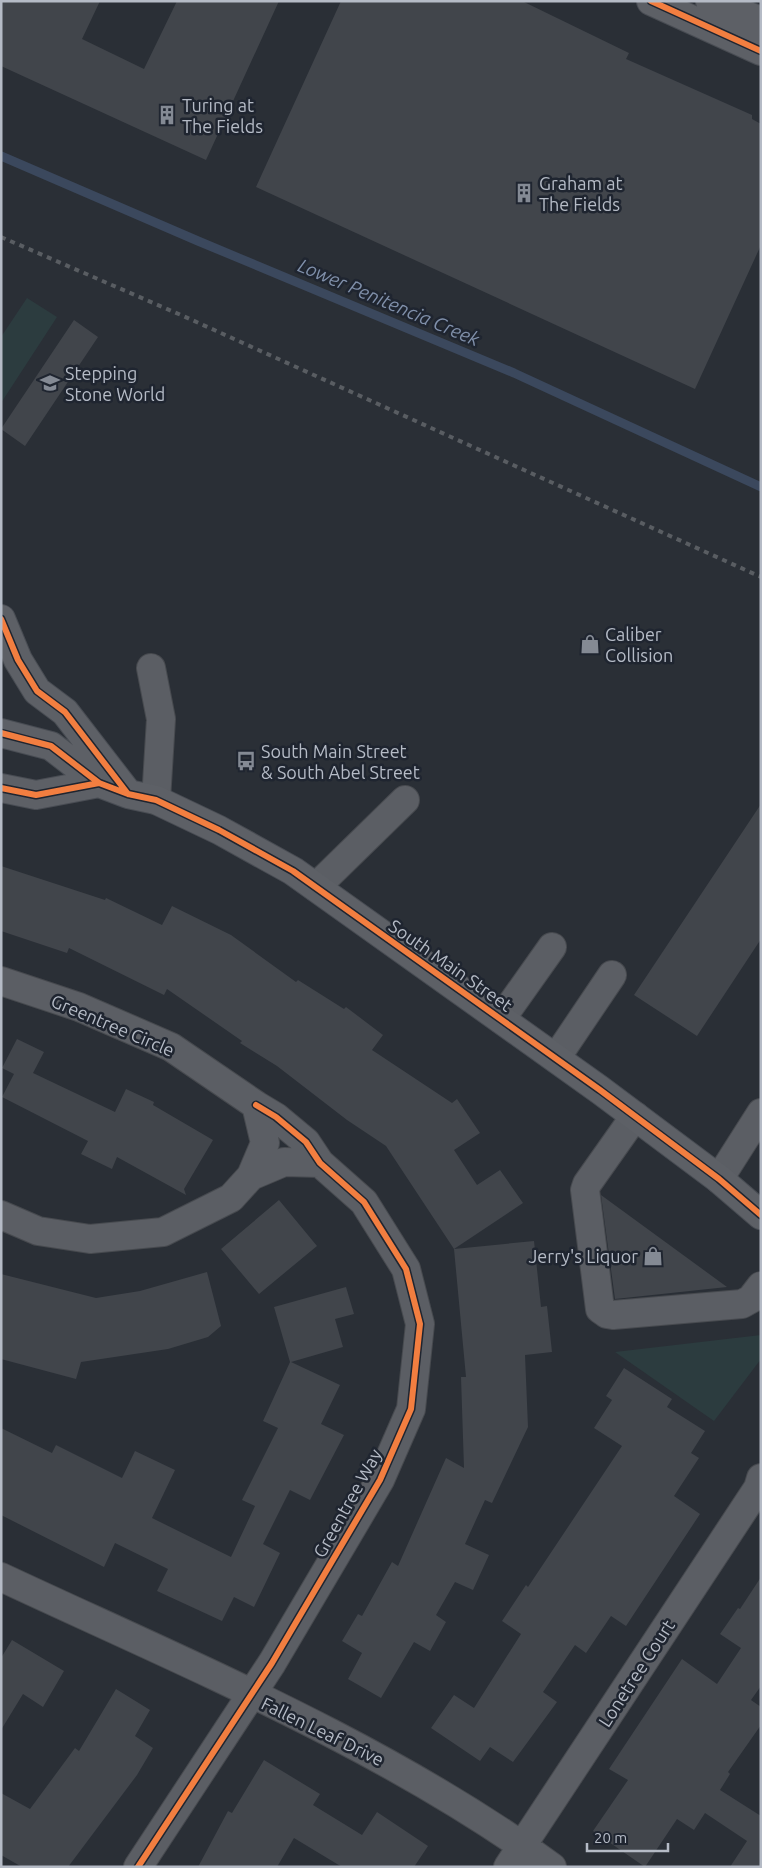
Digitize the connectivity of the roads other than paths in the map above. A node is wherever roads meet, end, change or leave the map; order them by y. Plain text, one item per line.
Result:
1 (651, 1) edge
2 (710, 1) edge
3 (761, 21) edge
4 (761, 51) edge
5 (1, 619) edge
6 (151, 668) dead end
7 (1, 733) edge
8 (99, 783) junction
9 (1, 788) edge
10 (128, 794) junction
11 (156, 800) junction
12 (405, 800) dead end
13 (316, 887) junction
14 (552, 947) dead end
15 (612, 975) dead end
16 (1, 982) edge
17 (501, 1019) junction
18 (556, 1058) junction
19 (256, 1105) junction
20 (761, 1113) edge
21 (635, 1116) junction
22 (320, 1163) junction
23 (250, 1176) junction
24 (719, 1179) junction
25 (1, 1215) edge
26 (761, 1216) edge
27 (761, 1286) edge
28 (761, 1478) edge
29 (1, 1577) edge
30 (251, 1695) junction
31 (515, 1856) edge
32 (138, 1867) edge
33 (552, 1867) edge

1 - 4 main road
2 - 3 main road
5 - 10 main road
6 - 11 street
7 - 8 main road, South Main Street
8 - 9 main road
8 - 10 main road, South Main Street
10 - 11 main road, South Main Street
11 - 13 main road, South Main Street
12 - 13 street
13 - 17 main road, South Main Street
14 - 17 street
15 - 18 street
16 - 19 street, Greentree Circle
17 - 18 main road, South Main Street
18 - 21 main road, South Main Street
19 - 22 street, Greentree Way
19 - 23 street
20 - 24 street
21 - 24 main road, South Main Street
21 - 27 street
22 - 23 street
22 - 30 street, Greentree Way
23 - 25 street
24 - 26 main road, South Main Street
28 - 31 street, Lonetree Court
29 - 30 street, Fallen Leaf Drive
30 - 31 street, Fallen Leaf Drive
30 - 32 street, Greentree Way
31 - 33 street, Fallen Leaf Drive

